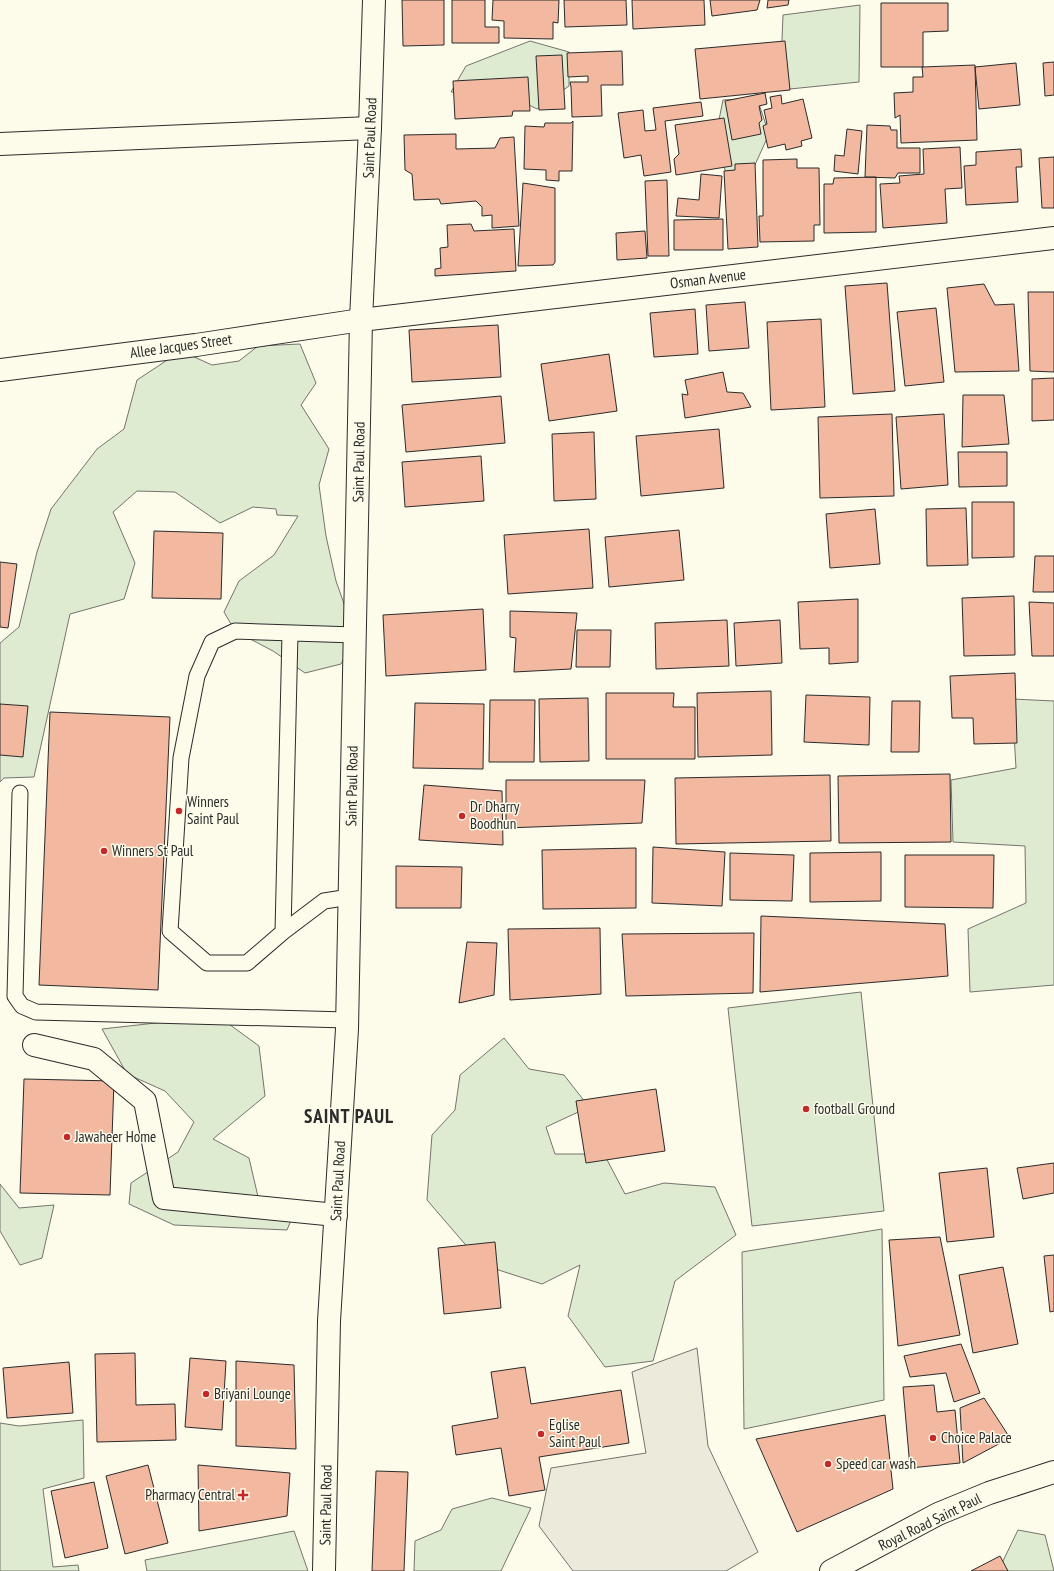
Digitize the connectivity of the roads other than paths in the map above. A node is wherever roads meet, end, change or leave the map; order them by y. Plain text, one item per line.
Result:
1 (374, 0) edge
2 (370, 128) junction
3 (0, 144) edge
4 (1054, 238) edge
5 (361, 320) junction
6 (0, 370) edge
7 (290, 633) junction
8 (355, 635) junction
9 (20, 793) dead end
10 (350, 897) junction
11 (284, 932) junction
12 (347, 1020) junction
13 (34, 1045) dead end
14 (336, 1215) junction
15 (1054, 1472) edge
16 (324, 1571) edge
17 (831, 1571) edge

1 - 2 main road, Saint Paul Road
2 - 3 main road
2 - 5 main road, Saint Paul Road
4 - 5 main road, Osman Avenue
5 - 6 main road, Allee Jacques Street
5 - 8 main road, Saint Paul Road
7 - 8 lane
7 - 11 lane
7 - 11 lane
8 - 10 main road, Saint Paul Road
9 - 12 lane
10 - 11 lane
10 - 12 main road, Saint Paul Road
12 - 14 main road, Saint Paul Road
13 - 14 main road
14 - 16 main road, Saint Paul Road
15 - 17 main road, Royal Road Saint Paul

